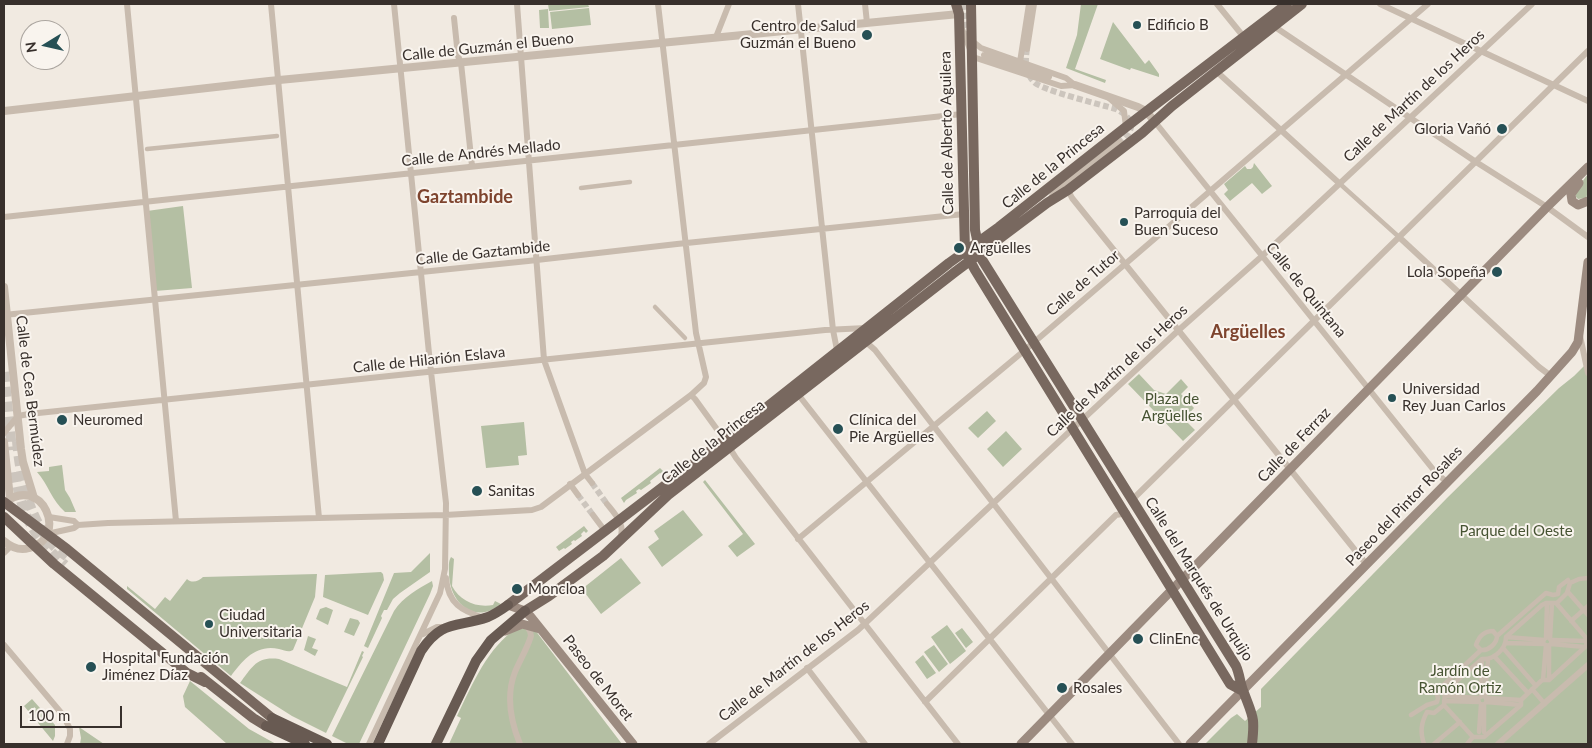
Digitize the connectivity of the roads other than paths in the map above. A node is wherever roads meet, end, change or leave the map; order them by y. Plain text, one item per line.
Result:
1 (126, 4) edge
2 (271, 4) edge
3 (394, 4) edge
4 (517, 4) edge
5 (658, 4) edge
6 (729, 4) edge
7 (798, 4) edge
8 (866, 4) edge
9 (956, 4) edge
10 (971, 4) edge
11 (1029, 4) edge
12 (1034, 4) edge
13 (1217, 4) edge
14 (1287, 4) edge
15 (1302, 4) edge
16 (1380, 4) edge
17 (1428, 4) edge
18 (1532, 4) edge
19 (959, 14) junction
20 (454, 18) dead end
21 (1411, 18) junction
22 (1262, 21) junction
23 (867, 23) junction
24 (1274, 26) junction
25 (801, 29) junction
26 (963, 32) junction
27 (1244, 36) junction
28 (716, 38) junction
29 (972, 41) junction
30 (662, 43) junction
31 (1027, 49) tunnel mouth
32 (1482, 51) junction
33 (1588, 51) edge
34 (984, 55) dead end
35 (972, 57) junction
36 (521, 58) junction
37 (1020, 62) junction
38 (462, 63) junction
39 (400, 70) junction
40 (1216, 71) junction
41 (1345, 74) junction
42 (278, 80) junction
43 (1554, 84) junction
44 (1075, 85) junction
45 (136, 96) junction
46 (1108, 97) junction
47 (1588, 101) edge
48 (4, 111) edge
49 (1146, 111) junction
50 (962, 114) junction
51 (1410, 117) junction
52 (1155, 122) junction
53 (1126, 127) junction
54 (812, 129) junction
55 (1281, 130) junction
56 (277, 136) dead end
57 (1120, 142) tunnel mouth
58 (674, 144) junction
59 (147, 149) dead end
60 (529, 160) junction
61 (1476, 162) junction
62 (472, 166) junction
63 (1587, 168) edge
64 (411, 173) junction
65 (630, 182) dead end
66 (1339, 183) junction
67 (288, 186) junction
68 (581, 188) dead end
69 (1068, 190) junction
70 (1209, 191) junction
71 (146, 202) junction
72 (1588, 202) edge
73 (1047, 203) junction
74 (1547, 207) junction
75 (964, 214) junction
76 (4, 217) edge
77 (822, 229) junction
78 (1588, 237) edge
79 (1399, 238) junction
80 (686, 243) junction
81 (978, 249) junction
82 (968, 256) junction
83 (1262, 256) junction
84 (537, 260) junction
85 (1588, 262) edge
86 (1125, 264) junction
87 (421, 271) junction
88 (297, 285) junction
89 (4, 287) edge
90 (1461, 296) junction
91 (156, 300) junction
92 (655, 307) dead end
93 (5, 315) edge
94 (1314, 322) junction
95 (866, 328) junction
96 (833, 330) junction
97 (1178, 330) junction
98 (1580, 336) junction
99 (686, 338) dead end
100 (866, 342) junction
101 (1033, 342) junction
102 (698, 344) junction
103 (1025, 350) junction
104 (841, 354) junction
105 (544, 360) junction
106 (431, 372) junction
107 (1588, 373) edge
108 (1551, 376) junction
109 (306, 385) junction
110 (1368, 389) junction
111 (795, 391) junction
112 (691, 395) junction
113 (165, 400) junction
114 (1234, 400) junction
115 (18, 416) junction
116 (1082, 420) junction
117 (934, 426) junction
118 (1074, 428) junction
119 (4, 433) edge
120 (4, 442) edge
121 (727, 443) junction
122 (1290, 470) junction
123 (585, 474) junction
124 (867, 482) junction
125 (1447, 482) junction
126 (592, 483) tunnel mouth
127 (570, 484) junction
128 (578, 495) tunnel mouth
129 (34, 498) junction
130 (1132, 500) junction
131 (5, 502) edge
132 (993, 503) junction
133 (607, 504) tunnel mouth
134 (1127, 513) junction
135 (445, 515) junction
136 (593, 515) tunnel mouth
137 (4, 517) edge
138 (49, 517) junction
139 (318, 518) junction
140 (619, 520) junction
141 (176, 521) junction
142 (78, 525) junction
143 (605, 531) junction
144 (46, 535) junction
145 (798, 539) junction
146 (4, 541) edge
147 (11, 546) junction
148 (35, 546) junction
149 (4, 553) edge
150 (604, 556) junction
151 (930, 562) junction
152 (1366, 564) junction
153 (445, 569) junction
154 (1588, 578) edge
155 (1052, 579) junction
156 (1182, 579) junction
157 (1568, 580) dead end
158 (1172, 588) junction
159 (1568, 592) junction
160 (1552, 603) junction
161 (508, 605) junction
162 (1588, 606) edge
163 (1584, 610) junction
164 (525, 611) junction
165 (1588, 615) edge
166 (485, 618) junction
167 (1571, 621) junction
168 (524, 624) junction
169 (864, 624) junction
170 (447, 627) junction
171 (542, 629) junction
172 (500, 632) junction
173 (1497, 636) junction
174 (420, 637) junction
175 (990, 639) junction
176 (1506, 640) junction
177 (1586, 640) edge
178 (1548, 642) junction
179 (4, 646) edge
180 (1503, 648) junction
181 (1481, 650) junction
182 (1109, 654) junction
183 (1494, 656) junction
184 (1485, 659) junction
185 (1588, 665) edge
186 (807, 668) junction
187 (1546, 680) junction
188 (205, 682) junction
189 (1534, 688) junction
190 (1243, 692) junction
191 (1528, 694) junction
192 (1444, 700) junction
193 (1483, 700) junction
194 (925, 702) junction
195 (1521, 702) junction
196 (1545, 704) junction
197 (1049, 715) junction
198 (1411, 715) dead end
199 (269, 722) junction
200 (1460, 722) junction
201 (1481, 732) dead end
202 (1473, 737) junction
203 (67, 744) edge
204 (297, 744) edge
205 (305, 744) edge
206 (326, 744) edge
207 (368, 744) edge
208 (378, 744) edge
209 (436, 744) edge
210 (520, 744) edge
211 (632, 744) edge
212 (709, 744) edge
213 (865, 744) edge
214 (958, 744) edge
215 (1020, 744) edge
216 (1072, 744) edge
217 (1179, 744) edge
218 (1190, 744) edge
219 (1252, 744) edge
220 (1424, 744) edge
221 (1434, 744) edge
222 (1467, 744) edge
223 (1498, 744) edge

1 - 45 street
2 - 42 street
3 - 39 street
4 - 36 street
5 - 30 street
6 - 28 street
7 - 25 street
8 - 23 street
9 - 19 main road, Calle de Alberto Aguilera
10 - 19 street
10 - 29 main road, Calle de Alberto Aguilera
11 - 37 street
12 - 31 street
13 - 27 street
14 - 22 main road, Calle de la Princesa
15 - 24 main road, Calle de la Princesa
16 - 21 street
17 - 21 street, Calle de Tutor
18 - 32 street, Calle de Martín de los Heros
19 - 23 street, Calle de Guzmán el Bueno
19 - 26 street
19 - 50 main road, Calle de Alberto Aguilera
20 - 38 street
21 - 32 street
21 - 41 street, Calle de Tutor
22 - 24 street
22 - 27 main road, Calle de la Princesa
23 - 25 street, Calle de Guzmán el Bueno
24 - 40 main road, Calle de la Princesa
24 - 41 street
25 - 28 street, Calle de Guzmán el Bueno
25 - 54 street
26 - 29 street
26 - 35 street
27 - 49 main road, Calle de la Princesa
28 - 30 street, Calle de Guzmán el Bueno
29 - 35 main road, Calle de Alberto Aguilera
29 - 37 street
30 - 36 street, Calle de Guzmán el Bueno
30 - 58 street
32 - 43 street
32 - 51 street, Calle de Martín de los Heros
33 - 43 street
34 - 44 street
35 - 44 street
35 - 81 main road, Calle de Alberto Aguilera
36 - 38 street, Calle de Guzmán el Bueno
36 - 60 street
37 - 44 street
38 - 39 street, Calle de Guzmán el Bueno
38 - 62 street
39 - 42 street, Calle de Guzmán el Bueno
39 - 64 street
40 - 52 main road, Calle de la Princesa
40 - 55 street
41 - 51 street
41 - 55 street, Calle de Tutor
42 - 45 street, Calle de Guzmán el Bueno
42 - 67 street
43 - 47 street
43 - 61 street
44 - 46 street
45 - 48 street, Calle de Guzmán el Bueno
45 - 71 street
46 - 49 street
46 - 53 street
49 - 52 street, Calle de Quintana
49 - 53 main road, Calle de la Princesa
50 - 54 street, Calle de Andrés Mellado
50 - 75 main road, Calle de Alberto Aguilera
51 - 61 street
51 - 66 street, Calle de Martín de los Heros
52 - 69 main road, Calle de la Princesa
52 - 70 street, Calle de Quintana
53 - 81 main road, Calle de la Princesa
54 - 58 street, Calle de Andrés Mellado
54 - 77 street
55 - 66 street
55 - 70 street, Calle de Tutor
56 - 59 street
57 - 73 street, Calle de la Princesa
58 - 60 street, Calle de Andrés Mellado
58 - 80 street
60 - 62 street, Calle de Andrés Mellado
60 - 84 street
61 - 74 street
61 - 79 street
62 - 64 street, Calle de Andrés Mellado
63 - 72 main road
63 - 74 main road, Calle de Ferraz
64 - 67 street, Calle de Andrés Mellado
64 - 87 street
65 - 68 street
66 - 79 street
66 - 83 street, Calle de Martín de los Heros
67 - 71 street, Calle de Andrés Mellado
67 - 88 street
69 - 73 main road, Calle de la Princesa
69 - 86 street
70 - 83 street, Calle de Quintana
70 - 86 street, Calle de Tutor
71 - 76 street, Calle de Andrés Mellado
71 - 91 street
73 - 81 main road, Calle de la Princesa
74 - 78 street
74 - 90 main road, Calle de Ferraz
75 - 77 street, Calle de Gaztambide
75 - 82 main road, Calle de Alberto Aguilera
77 - 80 street, Calle de Gaztambide
77 - 96 street
79 - 90 street
79 - 94 street
80 - 84 street, Calle de Gaztambide
80 - 102 street
81 - 82 main road, Calle de la Princesa
81 - 101 main road, Calle del Marqués de Urquijo
82 - 95 main road, Calle de la Princesa
82 - 100 main road, Calle de la Princesa
82 - 103 main road, Calle del Marqués de Urquijo
83 - 94 street, Calle de Quintana
83 - 97 street, Calle de Martín de los Heros
84 - 87 street, Calle de Gaztambide
84 - 105 street
85 - 98 main road, Paseo del Pintor Rosales
86 - 97 street
86 - 101 street, Calle de Tutor
87 - 88 street, Calle de Gaztambide
87 - 106 street
88 - 91 street, Calle de Gaztambide
88 - 109 street
89 - 93 street, Calle de Cea Bermúdez
90 - 108 street
90 - 110 main road, Calle de Ferraz
91 - 93 street, Calle de Gaztambide
91 - 113 street
92 - 99 street
93 - 115 street, Calle de Cea Bermúdez
94 - 110 street, Calle de Quintana
94 - 114 street
95 - 96 street, Calle de Hilarión Eslava
95 - 104 main road, Calle de la Princesa
96 - 102 street, Calle de Hilarión Eslava
96 - 104 street
97 - 114 street
97 - 116 street, Calle de Martín de los Heros
98 - 107 street
98 - 108 main road, Paseo del Pintor Rosales
100 - 104 main road, Calle de la Princesa
100 - 117 street
101 - 103 street, Calle de Tutor
101 - 116 main road, Calle del Marqués de Urquijo
102 - 105 street, Calle de Hilarión Eslava
102 - 112 street
103 - 117 street, Calle de Tutor
103 - 118 main road, Calle del Marqués de Urquijo
104 - 111 main road, Calle de la Princesa
105 - 106 street, Calle de Hilarión Eslava
105 - 123 street
106 - 109 street, Calle de Hilarión Eslava
106 - 135 street
108 - 125 main road, Paseo del Pintor Rosales
109 - 113 street, Calle de Hilarión Eslava
109 - 139 street
110 - 122 main road, Calle de Ferraz
110 - 125 street, Calle de Quintana
111 - 121 main road, Calle de la Princesa
111 - 124 street
112 - 121 street
112 - 123 street
113 - 115 street, Calle de Hilarión Eslava
113 - 141 street
114 - 122 street
114 - 130 street
115 - 119 street
115 - 129 street, Calle de Cea Bermúdez
116 - 118 street, Calle de Martín de los Heros
116 - 130 main road, Calle del Marqués de Urquijo
117 - 124 street, Calle de Tutor
117 - 132 street
118 - 132 street, Calle de Martín de los Heros
118 - 134 main road, Calle del Marqués de Urquijo
120 - 131 street
121 - 140 main road, Calle de la Princesa
121 - 145 street
121 - 150 main road, Calle de la Princesa
122 - 152 street
122 - 156 main road, Calle de Ferraz
123 - 126 street
123 - 127 street
124 - 145 street, Calle de Tutor
124 - 151 street
125 - 152 main road, Paseo del Pintor Rosales
127 - 128 street
127 - 135 street
129 - 131 street
129 - 138 street
130 - 156 main road, Calle del Marqués de Urquijo
131 - 144 main road
132 - 151 street, Calle de Martín de los Heros
132 - 155 street
133 - 140 street
134 - 155 street
134 - 158 main road, Calle del Marqués de Urquijo
135 - 139 street
135 - 153 street
136 - 143 street
137 - 148 main road
138 - 142 street
138 - 144 street
139 - 141 street
140 - 143 main road, Calle de la Princesa
140 - 150 street, Calle de la Princesa
141 - 142 street
142 - 144 street
143 - 161 main road, Calle de la Princesa
144 - 148 street
144 - 199 main road
145 - 169 street
146 - 147 street
147 - 148 street
147 - 149 street
148 - 188 main road
150 - 164 main road, Calle de la Princesa
151 - 169 street, Calle de Martín de los Heros
151 - 175 street
152 - 190 main road, Paseo del Pintor Rosales
153 - 166 street
153 - 174 street
154 - 159 street
155 - 175 street
155 - 182 street
156 - 158 main road, Calle de Ferraz
156 - 190 main road, Calle del Marqués de Urquijo
157 - 173 street
158 - 182 main road, Calle de Ferraz
158 - 190 main road, Calle del Marqués de Urquijo
159 - 160 street
159 - 163 street
160 - 167 street
160 - 176 street
160 - 178 street
161 - 164 main road
161 - 166 highway, Calle de la Princesa
162 - 163 street
163 - 165 street
163 - 167 street
164 - 171 main road, Paseo de Moret
164 - 172 highway
166 - 170 highway, Calle de la Princesa
167 - 177 street
168 - 171 main road
168 - 172 main road
168 - 210 street
169 - 186 street, Calle de Martín de los Heros
169 - 194 street
170 - 174 street
170 - 208 highway
171 - 211 main road, Paseo de Moret
172 - 209 highway
173 - 181 street
173 - 181 street
174 - 207 street
175 - 194 street
175 - 197 street
176 - 178 street
176 - 180 street
177 - 178 street
177 - 187 street
178 - 187 street
179 - 203 street
180 - 183 street
180 - 189 street
181 - 198 street
182 - 197 main road, Calle de Ferraz
182 - 217 street
183 - 184 street
183 - 191 street
184 - 192 street
184 - 193 street
185 - 196 street
186 - 212 street, Calle de Martín de los Heros
186 - 213 street
187 - 189 street
188 - 199 main road
188 - 199 main road
189 - 191 street
189 - 196 street
190 - 218 main road, Paseo del Pintor Rosales
190 - 219 main road
191 - 195 street
192 - 193 street
192 - 200 street
192 - 220 street
193 - 195 street
193 - 201 street
194 - 214 street
195 - 202 street
196 - 223 street
197 - 215 main road, Calle de Ferraz
197 - 216 street
199 - 204 main road
199 - 205 highway
199 - 206 highway
200 - 202 street
200 - 221 street
202 - 222 street

